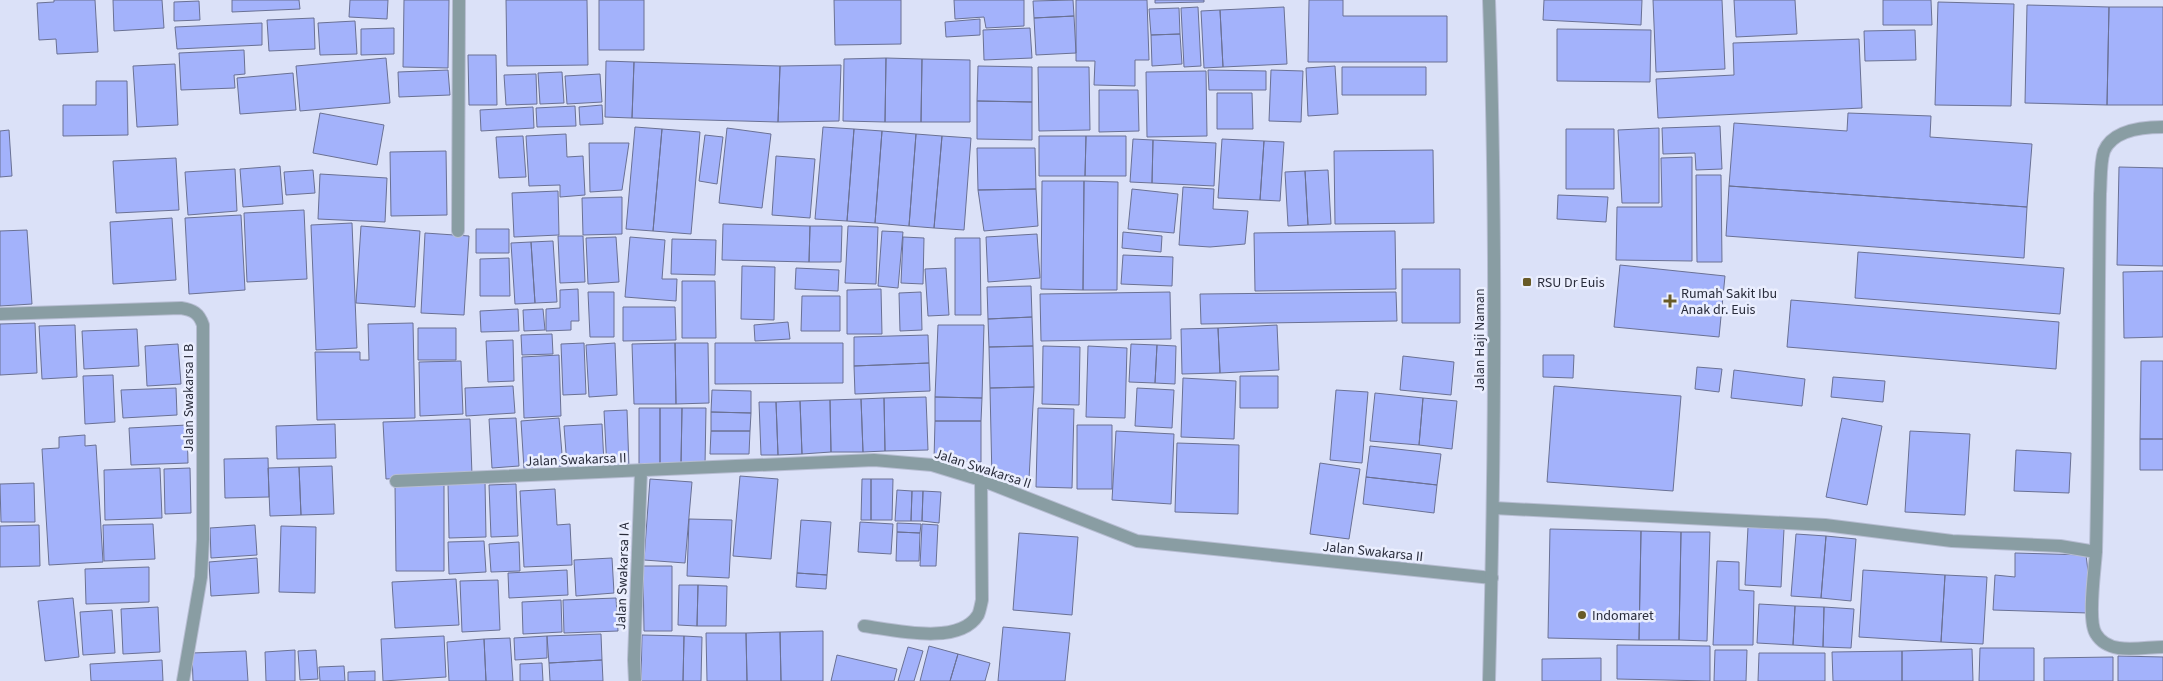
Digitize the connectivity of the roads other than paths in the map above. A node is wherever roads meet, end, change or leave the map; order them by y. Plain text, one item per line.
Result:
1 (459, 0) edge
2 (1489, 0) edge
3 (2163, 128) edge
4 (458, 231) dead end
5 (0, 314) edge
6 (641, 471) junction
7 (981, 480) junction
8 (396, 481) dead end
9 (1494, 508) junction
10 (2096, 552) junction
11 (1492, 578) junction
12 (864, 626) dead end
13 (2163, 647) edge
14 (183, 681) edge
15 (635, 681) edge
16 (1489, 681) edge

1 - 4 street
2 - 9 street, Jalan Haji Naman
3 - 10 street
5 - 14 street, Jalan Swakarsa I B
6 - 7 street, Jalan Swakarsa II
6 - 8 street, Jalan Swakarsa II
6 - 15 street, Jalan Swakarsa I A
7 - 11 street, Jalan Swakarsa II
7 - 12 street
9 - 10 street
9 - 11 street, Jalan Haji Naman
10 - 13 street
11 - 16 street, Jalan Haji Naman

